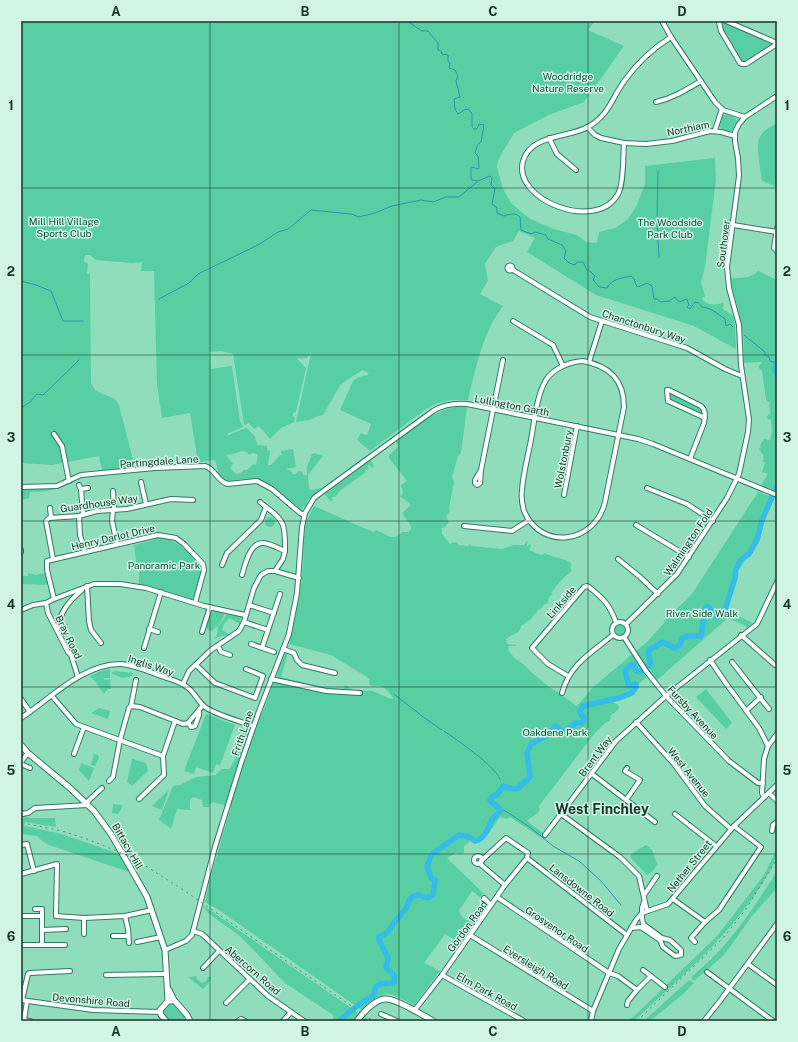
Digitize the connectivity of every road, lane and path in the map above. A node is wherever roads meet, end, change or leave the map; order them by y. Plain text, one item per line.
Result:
1 (662, 21) edge
2 (726, 21) edge
3 (718, 22) edge
4 (671, 37) junction
5 (777, 43) edge
6 (701, 81) junction
7 (777, 96) edge
8 (656, 102) dead end
9 (722, 109) junction
10 (745, 117) junction
11 (587, 127) junction
12 (715, 130) junction
13 (735, 136) junction
14 (549, 138) junction
15 (624, 143) junction
16 (576, 170) dead end
17 (733, 225) junction
18 (777, 230) edge
19 (777, 251) edge
20 (513, 270) dead end
21 (513, 321) dead end
22 (602, 321) junction
23 (503, 360) dead end
24 (589, 362) junction
25 (563, 366) junction
26 (742, 376) junction
27 (494, 410) junction
28 (535, 418) junction
29 (705, 418) junction
30 (577, 426) junction
31 (54, 434) dead end
32 (618, 435) junction
33 (690, 459) junction
34 (481, 470) dead end
35 (220, 480) junction
36 (737, 480) junction
37 (68, 481) junction
38 (141, 482) dead end
39 (79, 484) dead end
40 (215, 484) dead end
41 (21, 487) edge
42 (88, 488) dead end
43 (647, 488) dead end
44 (81, 489) junction
45 (113, 491) dead end
46 (775, 494) edge
47 (564, 495) dead end
48 (193, 500) dead end
49 (260, 502) dead end
50 (146, 504) junction
51 (308, 506) joint
52 (266, 507) junction
53 (50, 508) dead end
54 (114, 509) junction
55 (81, 515) junction
56 (304, 515) junction
57 (51, 518) junction
58 (529, 520) junction
59 (713, 521) junction
60 (636, 525) dead end
61 (464, 526) dead end
62 (117, 544) junction
63 (285, 551) junction
64 (85, 552) junction
65 (689, 557) junction
66 (53, 559) junction
67 (618, 559) dead end
68 (222, 565) dead end
69 (275, 571) junction
70 (242, 575) dead end
71 (299, 578) junction
72 (777, 582) edge
73 (87, 586) junction
74 (161, 592) junction
75 (280, 594) dead end
76 (658, 594) junction
77 (54, 599) junction
78 (46, 603) junction
79 (195, 603) junction
80 (249, 605) junction
81 (210, 607) junction
82 (21, 610) edge
83 (274, 613) junction
84 (245, 615) junction
85 (244, 622) junction
86 (616, 622) junction
87 (626, 624) junction
88 (150, 629) junction
89 (57, 630) junction
90 (268, 630) junction
91 (158, 632) dead end
92 (202, 632) dead end
93 (613, 635) junction
94 (741, 636) junction
95 (624, 637) junction
96 (102, 643) dead end
97 (251, 644) dead end
98 (218, 646) junction
99 (144, 648) dead end
100 (262, 648) junction
101 (283, 649) junction
102 (274, 652) dead end
103 (230, 655) dead end
104 (710, 660) junction
105 (732, 662) dead end
106 (196, 665) junction
107 (775, 665) dead end
108 (246, 669) dead end
109 (335, 673) dead end
110 (568, 676) junction
111 (78, 677) junction
112 (271, 679) junction
113 (136, 680) dead end
114 (183, 684) junction
115 (562, 693) dead end
116 (360, 694) dead end
117 (52, 696) junction
118 (666, 696) junction
119 (761, 698) junction
120 (21, 699) edge
121 (203, 705) junction
122 (131, 706) junction
123 (769, 709) dead end
124 (747, 710) junction
125 (199, 711) junction
126 (30, 712) junction
127 (21, 718) edge
128 (175, 721) junction
129 (636, 722) junction
130 (188, 723) junction
131 (253, 726) junction
132 (84, 727) junction
133 (777, 734) edge
134 (120, 740) junction
135 (21, 745) edge
136 (768, 746) junction
137 (28, 752) junction
138 (74, 754) dead end
139 (163, 756) junction
140 (21, 763) edge
141 (30, 768) dead end
142 (627, 768) dead end
143 (592, 774) junction
144 (109, 781) dead end
145 (762, 783) junction
146 (777, 785) edge
147 (102, 788) dead end
148 (769, 792) junction
149 (764, 796) junction
150 (140, 799) dead end
151 (626, 800) junction
152 (777, 801) edge
153 (87, 804) junction
154 (21, 812) edge
155 (561, 814) junction
156 (675, 814) dead end
157 (655, 822) dead end
158 (777, 822) edge
159 (732, 827) junction
160 (772, 831) dead end
161 (545, 835) dead end
162 (21, 845) edge
163 (716, 846) junction
164 (527, 858) junction
165 (34, 871) junction
166 (21, 874) edge
167 (657, 876) dead end
168 (505, 885) junction
169 (644, 895) junction
170 (497, 897) junction
171 (484, 898) dead end
172 (673, 899) junction
173 (644, 902) junction
174 (491, 905) junction
175 (35, 909) dead end
176 (152, 910) junction
177 (647, 911) junction
178 (642, 913) junction
179 (21, 916) edge
180 (42, 916) junction
181 (125, 916) junction
182 (84, 918) junction
183 (705, 922) junction
184 (777, 924) edge
185 (631, 928) junction
186 (66, 929) dead end
187 (42, 930) junction
188 (194, 931) junction
189 (84, 934) dead end
190 (470, 935) junction
191 (627, 935) junction
192 (113, 936) dead end
193 (128, 936) junction
194 (161, 938) junction
195 (137, 942) dead end
196 (695, 942) dead end
197 (129, 943) dead end
198 (23, 945) dead end
199 (42, 945) junction
200 (65, 945) dead end
201 (165, 950) junction
202 (219, 951) junction
203 (748, 964) junction
204 (203, 968) dead end
205 (643, 970) dead end
206 (70, 971) dead end
207 (707, 972) dead end
208 (166, 974) junction
209 (611, 974) junction
210 (106, 975) dead end
211 (442, 975) junction
212 (651, 976) junction
213 (250, 979) junction
214 (777, 985) edge
215 (665, 987) dead end
216 (729, 989) junction
217 (637, 990) junction
218 (21, 1000) edge
219 (171, 1000) junction
220 (27, 1001) junction
221 (226, 1003) dead end
222 (627, 1005) dead end
223 (414, 1011) junction
224 (160, 1012) junction
225 (291, 1012) junction
226 (593, 1012) junction
227 (381, 1014) dead end
228 (22, 1020) edge
229 (188, 1020) edge
230 (706, 1020) edge
231 (30, 1021) edge
232 (166, 1021) edge
233 (238, 1021) edge
234 (245, 1021) edge
235 (282, 1021) edge
236 (304, 1021) edge
237 (357, 1021) edge
238 (398, 1021) edge
239 (432, 1021) edge
240 (524, 1021) edge
241 (591, 1021) edge
242 (772, 1021) edge

1 - 4 street
2 - 3 street
2 - 5 street
3 - 5 street
4 - 6 street
4 - 11 street
6 - 8 street
6 - 9 street
7 - 10 street
9 - 10 street
9 - 12 street
10 - 13 street
11 - 14 street
11 - 15 street, Northiam
12 - 13 street, Northiam
12 - 15 street, Northiam
13 - 17 street, Southover
14 - 15 street
14 - 16 street
17 - 18 street
17 - 26 street, Southover
18 - 19 street
20 - 22 street, Chanctonbury Way
21 - 25 street
22 - 24 street
22 - 26 street, Chanctonbury Way
23 - 27 street
24 - 25 street
24 - 32 street
25 - 28 street
26 - 36 street, Walmington Fold
27 - 28 street, Lullington Garth
27 - 34 street
27 - 51 street, Lullington Garth
28 - 30 street, Lullington Garth
28 - 58 street
29 - 29 street
29 - 33 street
30 - 32 street, Lullington Garth
30 - 47 street, Wolstonbury
31 - 37 street
32 - 33 street, Lullington Garth
32 - 58 street
33 - 36 street, Lullington Garth
35 - 37 street, Partingdale Lane
35 - 40 street
35 - 56 street
36 - 46 street, Lullington Garth
36 - 59 street, Walmington Fold
37 - 41 street, Partingdale Lane
38 - 50 street
39 - 44 street
42 - 44 street
43 - 59 street
44 - 55 street
45 - 54 street
48 - 50 street, Guardhouse Way
49 - 52 street
50 - 54 street, Guardhouse Way
51 - 56 street, Frith Lane
52 - 63 street
52 - 68 street
53 - 57 street
54 - 55 street, Guardhouse Way
54 - 62 street
55 - 57 street, Guardhouse Way
55 - 64 street
56 - 71 street, Frith Lane
57 - 66 street, Guardhouse Way
58 - 61 street
59 - 65 street, Walmington Fold
60 - 65 street
62 - 64 street, Henry Darlot Drive
62 - 79 street, Henry Darlot Drive
63 - 69 street
63 - 70 street
64 - 66 street, Henry Darlot Drive
65 - 76 street, Walmington Fold
66 - 77 street
67 - 76 street
69 - 71 street
69 - 80 street
71 - 101 street, Frith Lane
72 - 94 street, Brent Way
73 - 74 street
73 - 77 street
73 - 89 street
73 - 96 street
74 - 79 street
74 - 88 street
75 - 83 street
76 - 87 street, Walmington Fold
77 - 78 street
78 - 82 street
78 - 89 street, Bray Road
79 - 81 street
80 - 83 street
80 - 84 street
81 - 84 street
81 - 92 street
83 - 90 street
84 - 85 street
85 - 90 street
85 - 98 street
86 - 87 street
86 - 93 street
86 - 110 street, Linkside
87 - 95 street
88 - 91 street
88 - 99 street
89 - 111 street, Bray Road
90 - 100 street
93 - 95 street
93 - 110 street
94 - 104 street, Brent Way
94 - 107 street
95 - 118 street, Fursby Avenue
97 - 100 street
98 - 103 street
98 - 106 street
100 - 102 street
101 - 109 street
101 - 112 street, Frith Lane
104 - 118 street, Brent Way
104 - 124 street
105 - 119 street
106 - 108 street
106 - 114 street
110 - 115 street
111 - 114 street, Inglis Way
111 - 117 street, Inglis Way
112 - 116 street
112 - 131 street, Frith Lane
113 - 122 street
114 - 121 street, Inglis Way
117 - 126 street, Inglis Way
117 - 132 street
118 - 129 street, Brent Way
118 - 145 street, Fursby Avenue
119 - 123 street
119 - 124 street
120 - 126 street
121 - 125 street
121 - 131 street, Inglis Way
122 - 128 street
122 - 134 street
124 - 136 street
125 - 130 street
125 - 130 street
126 - 127 street, Inglis Way
128 - 130 street
128 - 139 street
129 - 143 street, Brent Way
129 - 159 street, West Avenue
131 - 188 street, Frith Lane
132 - 134 street
132 - 138 street
133 - 136 street
134 - 139 street
134 - 144 street
135 - 137 main road, Bittacy Hill
136 - 145 street
137 - 140 street
137 - 153 main road, Bittacy Hill
139 - 150 street
140 - 141 street
142 - 151 street
143 - 151 street
143 - 155 street, Brent Way
145 - 149 street
146 - 148 street, Nether Street
147 - 153 street
148 - 149 street, Nether Street
148 - 152 street
149 - 159 street, Nether Street
151 - 157 street
153 - 154 street
153 - 176 main road, Bittacy Hill
155 - 161 street, Brent Way
155 - 169 street
156 - 163 street
158 - 160 street
159 - 163 street, Nether Street
159 - 183 street, West Avenue
162 - 165 street
163 - 172 street, Nether Street
164 - 168 street, Gordon Road
164 - 168 street
164 - 191 street, Lansdowne Road
165 - 166 street
165 - 182 street
167 - 169 street
168 - 170 street, Gordon Road
169 - 173 street
170 - 174 street, Gordon Road
170 - 209 street, Grosvenor Road
171 - 174 street
172 - 177 street, Nether Street
172 - 183 street
173 - 177 street
173 - 178 street
174 - 190 street, Gordon Road
175 - 180 street
176 - 181 street
176 - 194 main road, Bittacy Hill
177 - 178 street, Nether Street
178 - 185 street
178 - 185 street
179 - 180 street
180 - 187 street
181 - 182 street
181 - 193 street
182 - 189 street
183 - 196 street
184 - 203 street
185 - 191 street
186 - 187 street
187 - 199 street
188 - 201 street
188 - 202 street, Abercorn Road
190 - 211 street, Gordon Road
190 - 226 street, Eversleigh Road
191 - 209 street
192 - 193 street
193 - 197 street
194 - 195 street
194 - 201 main road, Bittacy Hill
198 - 199 street
199 - 200 street
201 - 208 main road, Bittacy Hill
202 - 204 street
202 - 213 street, Abercorn Road
203 - 214 street
203 - 216 street
205 - 212 street
206 - 218 street
207 - 216 street
208 - 210 street
208 - 219 main road, Bittacy Hill
209 - 217 street, Grosvenor Road
209 - 226 street
211 - 223 street, Gordon Road
211 - 240 street, Elm Park Road
212 - 215 street
212 - 217 street
213 - 221 street
213 - 225 street, Abercorn Road
216 - 230 street
216 - 242 street
217 - 222 street
218 - 220 street, Devonshire Road
219 - 224 main road
219 - 229 main road
220 - 224 street, Devonshire Road
220 - 228 street
223 - 237 main road
223 - 239 main road
224 - 232 main road
225 - 235 street
225 - 236 street, Abercorn Road
226 - 241 street
227 - 238 street
228 - 231 street
233 - 234 street

